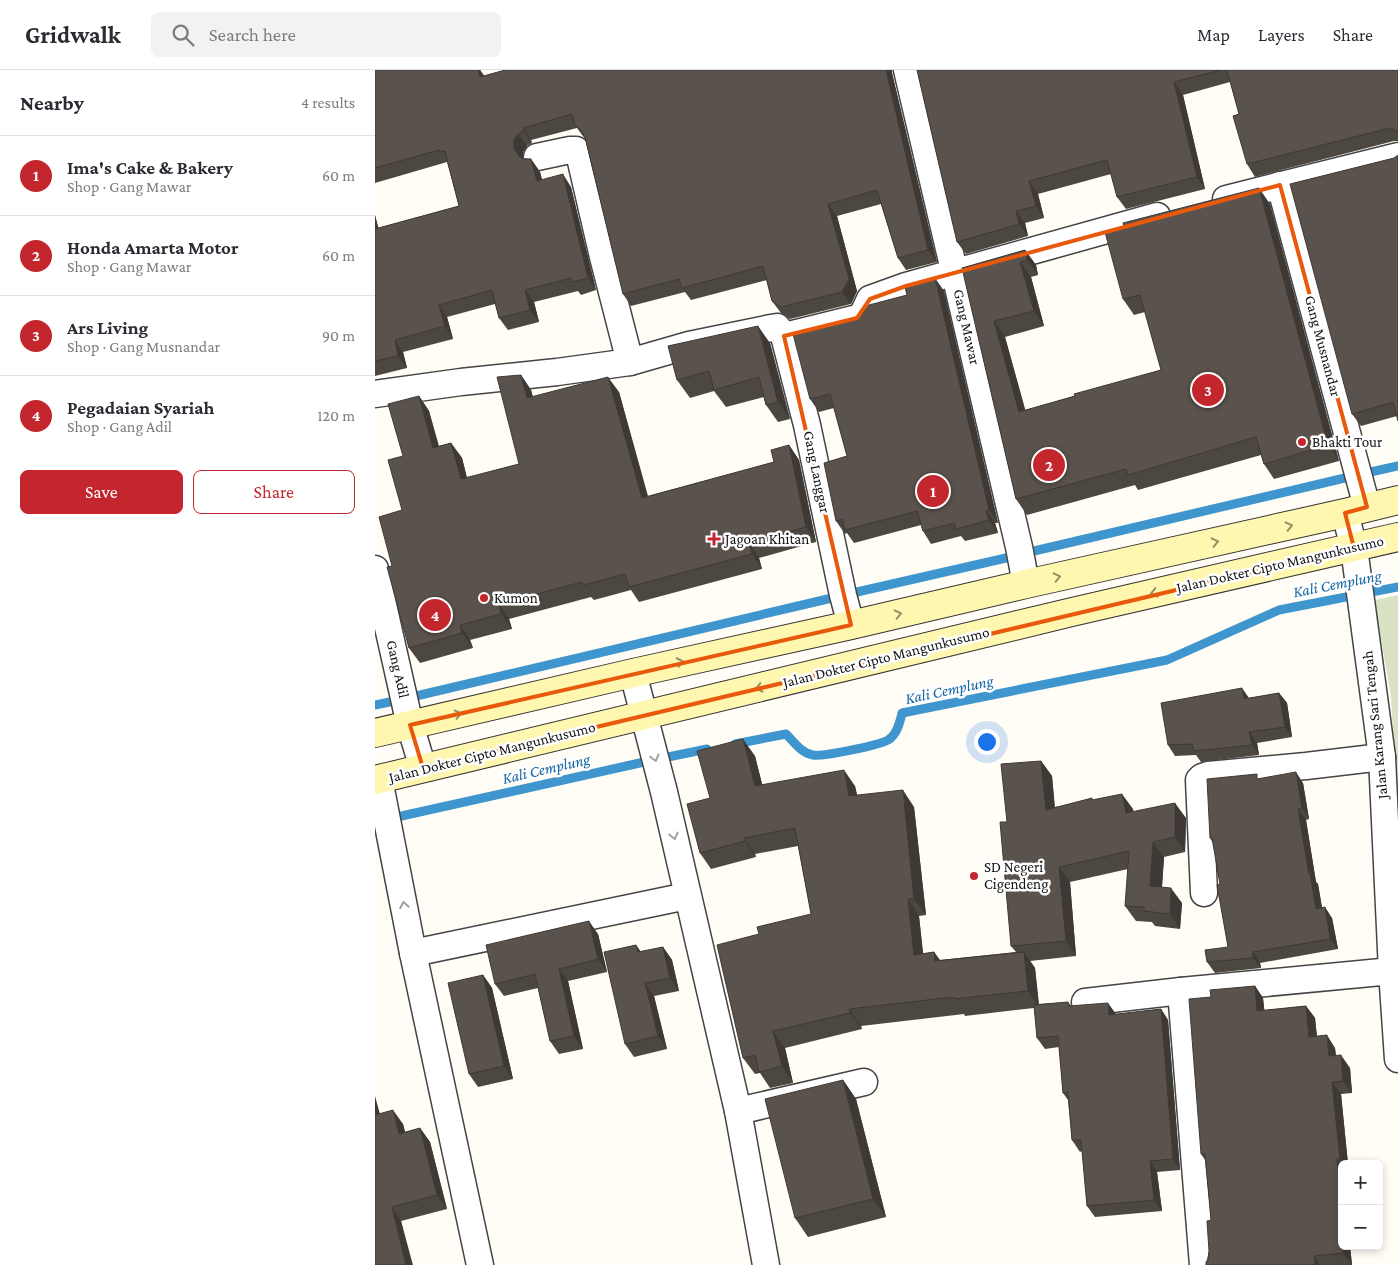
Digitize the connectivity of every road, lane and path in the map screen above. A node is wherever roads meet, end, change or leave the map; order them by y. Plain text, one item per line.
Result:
1 (907, 70) edge
2 (1398, 156) edge
3 (537, 157) dead end
4 (1280, 185) junction
5 (1204, 204) edge
6 (1176, 212) edge
7 (954, 272) junction
8 (777, 332) junction
9 (629, 362) junction
10 (375, 394) edge
11 (1398, 500) edge
12 (1356, 510) junction
13 (1398, 537) edge
14 (1354, 548) junction
15 (375, 569) edge
16 (1026, 584) junction
17 (851, 625) junction
18 (633, 673) junction
19 (645, 721) junction
20 (410, 725) junction
21 (375, 733) edge
22 (1382, 757) junction
23 (423, 768) junction
24 (379, 787) edge
25 (1204, 894) dead end
26 (687, 896) junction
27 (413, 953) junction
28 (1392, 971) junction
29 (1181, 991) junction
30 (1085, 1002) dead end
31 (1398, 1059) edge
32 (864, 1082) dead end
33 (738, 1110) junction
34 (480, 1265) edge
35 (766, 1265) edge
36 (1203, 1265) edge

1 - 7 street, Gang Mawar
2 - 4 street
3 - 9 street
4 - 5 street
4 - 12 street, Gang Musnandar
6 - 7 street
7 - 8 street
7 - 16 street, Gang Mawar
8 - 9 street
8 - 17 street, Gang Langgar
9 - 10 street
11 - 12 main road
12 - 14 street, Jalan Karang Sari Tengah
16 -> 12 main road
13 - 14 main road, Jalan Dokter Cipto Mangunkusumo
14 -> 19 main road, Jalan Dokter Cipto Mangunkusumo
14 - 22 street, Jalan Karang Sari Tengah
15 - 20 street, Gang Adil
17 -> 16 main road
18 -> 17 main road
18 - 19 street
20 -> 18 main road
19 - 23 main road, Jalan Dokter Cipto Mangunkusumo
19 -> 26 street
20 - 21 main road
20 - 23 street, Gang Adil
22 - 25 street
22 - 28 street, Jalan Karang Sari Tengah
23 - 24 main road, Jalan Dokter Cipto Mangunkusumo
27 -> 24 street
26 - 27 street
26 - 33 street
27 - 34 street
28 - 29 street
28 - 31 street, Jalan Karang Sari Tengah
29 - 30 street
29 - 36 street
32 - 33 street
33 - 35 street

